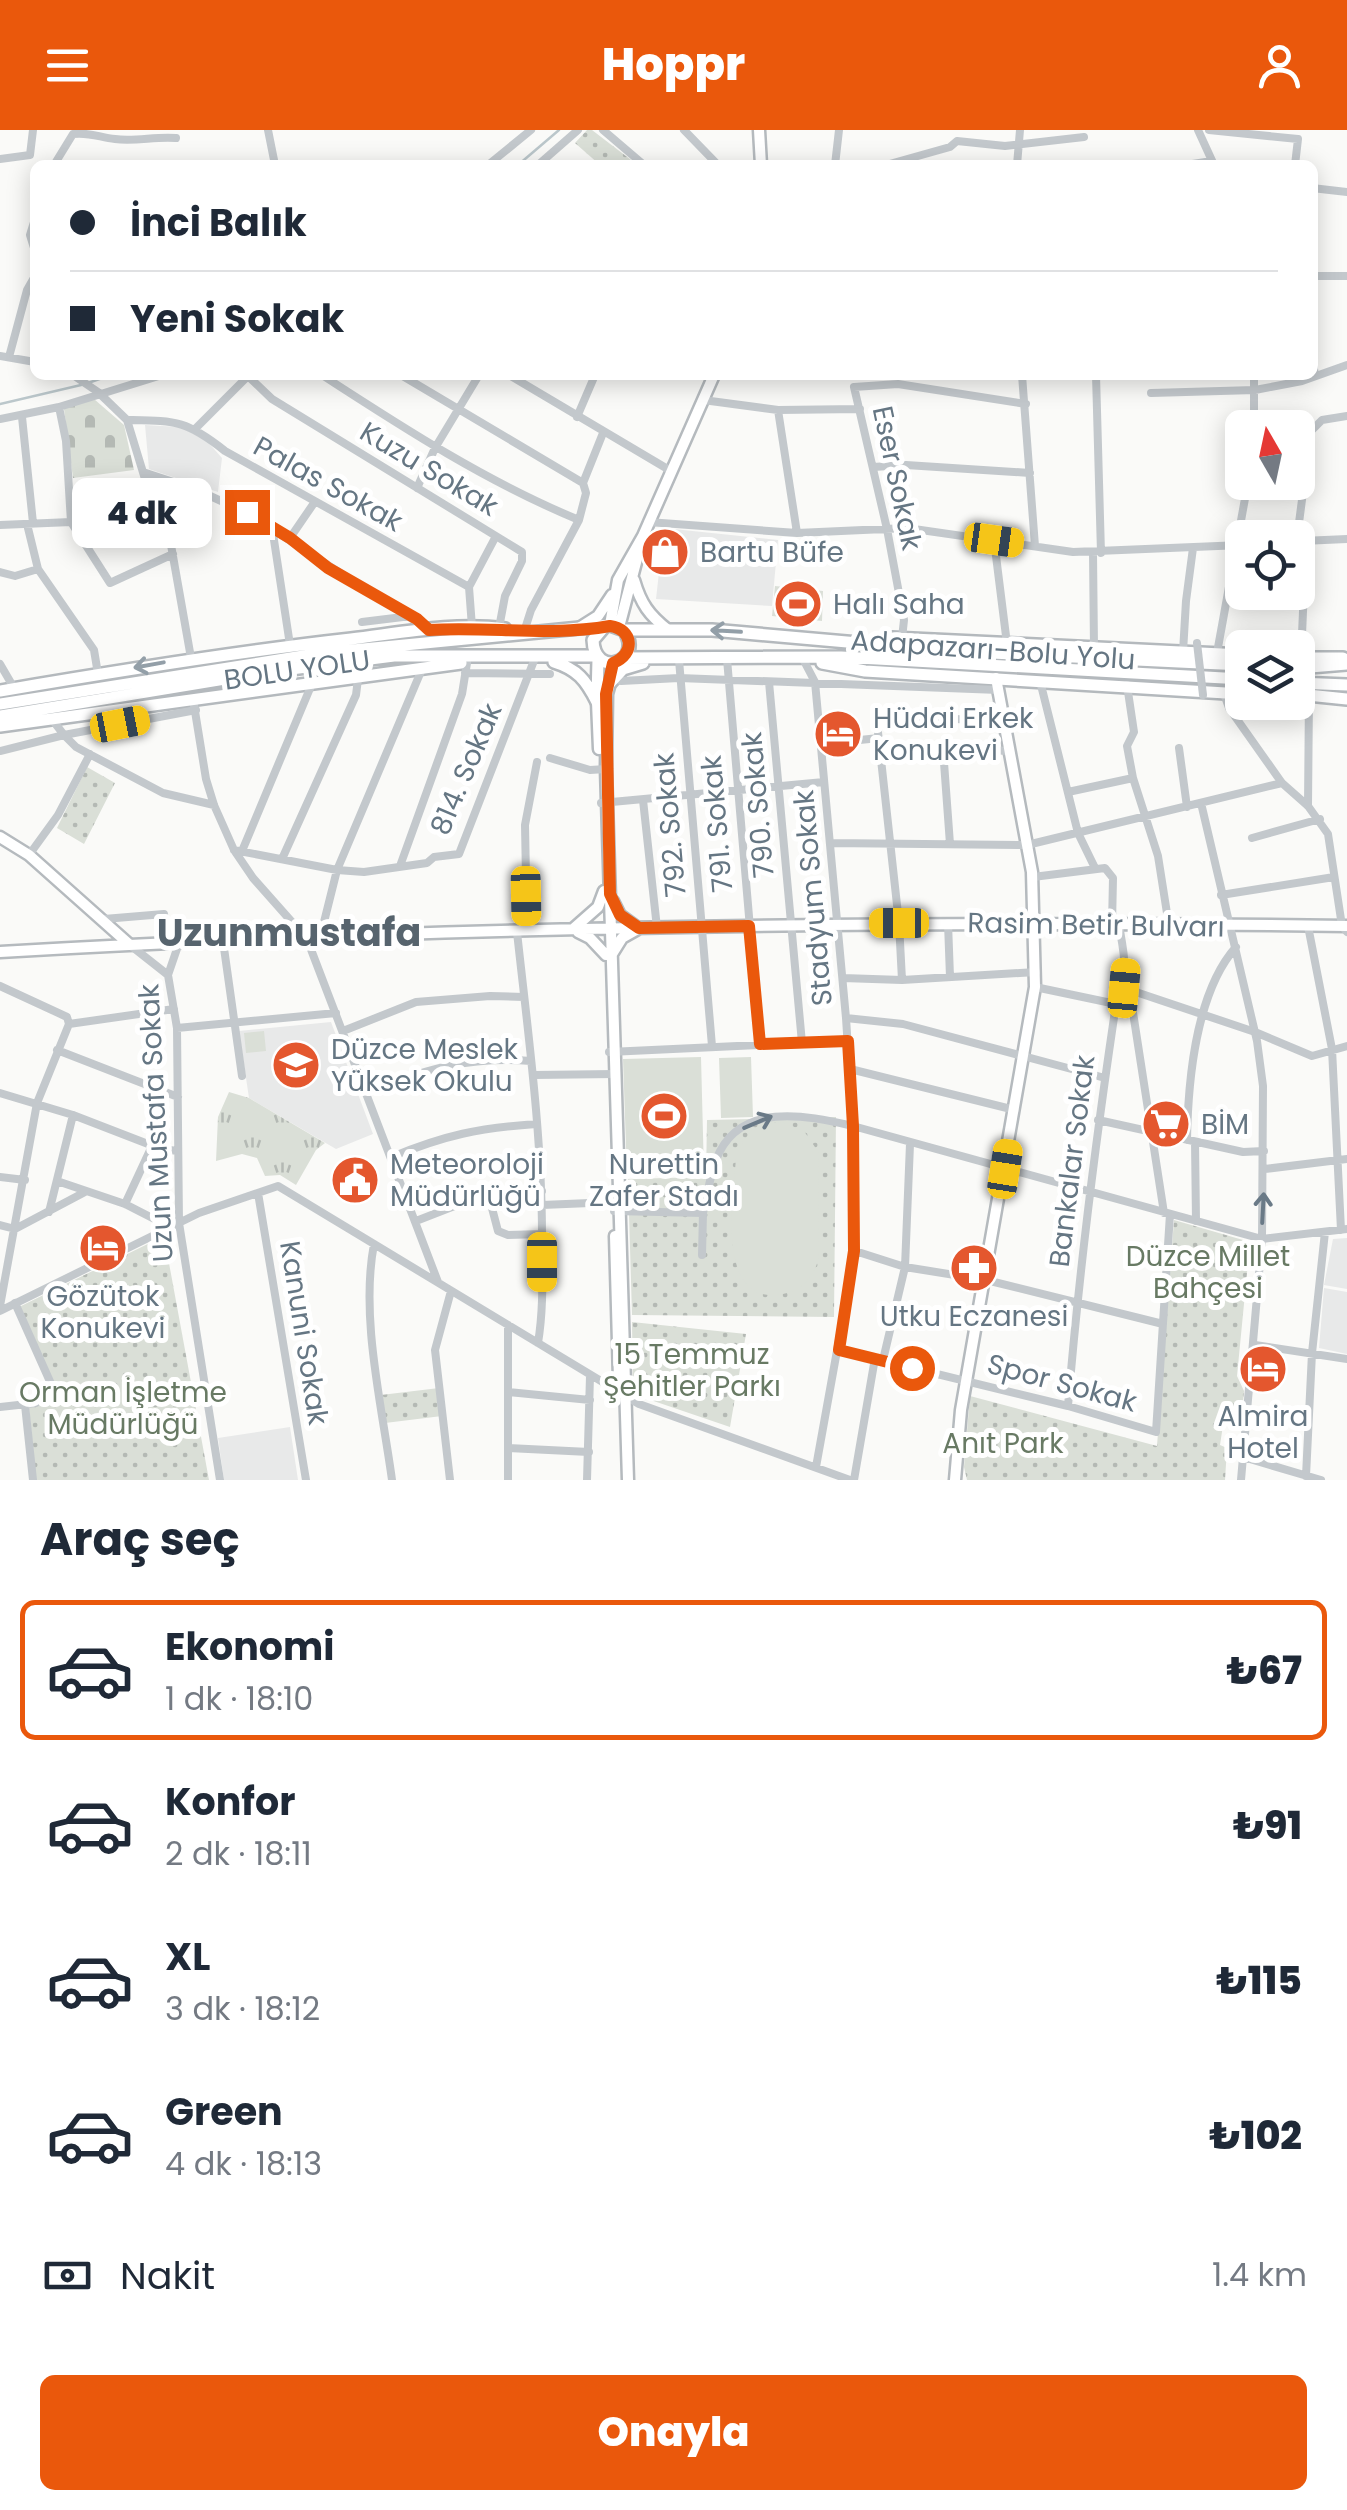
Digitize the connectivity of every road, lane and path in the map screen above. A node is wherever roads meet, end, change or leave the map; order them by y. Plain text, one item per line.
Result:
1 (33, 130) edge
2 (268, 130) edge
3 (531, 130) edge
4 (578, 130) edge
5 (603, 130) edge
6 (684, 130) edge
7 (759, 130) edge
8 (839, 130) edge
9 (1020, 130) edge
10 (1198, 130) edge
11 (1209, 130) edge
12 (1084, 136) dead end
13 (176, 138) dead end
14 (1018, 144) junction
15 (0, 159) edge
16 (57, 160) edge
17 (274, 160) edge
18 (494, 160) edge
19 (544, 160) edge
20 (637, 160) edge
21 (713, 160) edge
22 (760, 160) edge
23 (835, 160) edge
24 (905, 160) edge
25 (1017, 160) edge
26 (1212, 160) edge
27 (1296, 160) edge
28 (1318, 189) edge
29 (1347, 192) edge
30 (1318, 276) edge
31 (1347, 276) edge
32 (30, 286) edge
33 (4, 356) edge
34 (30, 361) edge
35 (1347, 364) edge
36 (1318, 374) edge
37 (81, 380) edge
38 (145, 380) edge
39 (244, 380) edge
40 (252, 380) edge
41 (330, 380) edge
42 (410, 380) edge
43 (476, 380) edge
44 (516, 380) edge
45 (592, 380) edge
46 (712, 380) edge
47 (852, 380) edge
48 (1023, 380) edge
49 (1096, 380) edge
50 (1254, 380) edge
51 (1295, 380) edge
52 (854, 387) junction
53 (1255, 390) junction
54 (100, 393) junction
55 (1151, 393) dead end
56 (703, 400) junction
57 (1026, 404) junction
58 (60, 407) junction
59 (860, 409) junction
60 (778, 410) junction
61 (1254, 410) edge
62 (459, 411) junction
63 (22, 416) junction
64 (1347, 416) edge
65 (576, 417) junction
66 (0, 419) edge
67 (127, 420) junction
68 (196, 428) junction
69 (604, 433) junction
70 (435, 448) junction
71 (873, 467) junction
72 (143, 472) junction
73 (671, 472) junction
74 (1030, 473) junction
75 (583, 482) junction
76 (416, 488) junction
77 (149, 492) junction
78 (314, 503) junction
79 (579, 520) junction
80 (1302, 520) edge
81 (71, 522) junction
82 (648, 522) junction
83 (30, 524) junction
84 (0, 525) edge
85 (272, 527) junction
86 (887, 529) junction
87 (797, 534) junction
88 (496, 536) junction
89 (643, 536) junction
90 (290, 538) junction
91 (1347, 539) edge
92 (994, 540) junction
93 (1315, 540) edge
94 (1035, 546) junction
95 (1225, 546) edge
96 (1193, 548) junction
97 (1097, 553) junction
98 (173, 554) junction
99 (38, 569) junction
100 (0, 572) edge
101 (633, 576) junction
102 (618, 580) junction
103 (469, 587) junction
104 (1227, 610) edge
105 (411, 616) junction
106 (362, 622) dead end
107 (472, 627) junction
108 (498, 628) junction
109 (614, 628) junction
110 (429, 630) junction
111 (575, 630) junction
112 (669, 631) junction
113 (524, 632) junction
114 (774, 634) junction
115 (902, 638) junction
116 (1197, 643) dead end
117 (1008, 644) junction
118 (290, 646) junction
119 (1094, 648) junction
120 (1184, 652) junction
121 (1218, 653) junction
122 (1225, 654) edge
123 (597, 657) junction
124 (191, 658) junction
125 (498, 658) junction
126 (538, 658) junction
127 (803, 658) junction
128 (618, 660) junction
129 (654, 660) junction
130 (679, 660) junction
131 (726, 660) junction
132 (1315, 663) edge
133 (0, 664) edge
134 (1347, 664) edge
135 (1225, 665) edge
136 (466, 668) junction
137 (422, 669) junction
138 (98, 674) junction
139 (529, 674) junction
140 (550, 674) dead end
141 (679, 678) junction
142 (358, 679) junction
143 (1225, 679) edge
144 (727, 681) junction
145 (1040, 681) junction
146 (615, 682) junction
147 (769, 682) junction
148 (815, 682) junction
149 (998, 684) junction
150 (311, 686) junction
151 (1127, 686) junction
152 (1347, 687) edge
153 (14, 688) junction
154 (1315, 688) edge
155 (0, 691) edge
156 (1315, 691) edge
157 (1224, 694) joint
158 (1202, 695) dead end
159 (1347, 699) edge
160 (597, 702) junction
161 (0, 704) edge
162 (194, 704) junction
163 (51, 718) junction
164 (1304, 720) edge
165 (1004, 722) junction
166 (1, 723) edge
167 (64, 735) junction
168 (879, 742) junction
169 (821, 744) junction
170 (1179, 748) dead end
171 (943, 749) junction
172 (0, 752) edge
173 (1010, 752) junction
174 (90, 754) junction
175 (550, 758) dead end
176 (538, 762) dead end
177 (603, 769) junction
178 (1133, 778) junction
179 (824, 782) junction
180 (1282, 783) junction
181 (779, 786) junction
182 (737, 790) junction
183 (1068, 792) junction
184 (690, 794) junction
185 (644, 800) junction
186 (604, 803) junction
187 (214, 804) junction
188 (1201, 804) junction
189 (1308, 806) junction
190 (1187, 807) junction
191 (1147, 817) junction
192 (1320, 819) junction
193 (1078, 833) junction
194 (0, 837) edge
195 (1252, 838) dead end
196 (830, 843) junction
197 (890, 844) junction
198 (950, 844) junction
199 (1028, 846) junction
200 (238, 850) junction
201 (29, 855) junction
202 (282, 859) junction
203 (400, 866) junction
204 (1095, 868) junction
205 (337, 870) junction
206 (1033, 877) junction
207 (1334, 877) junction
208 (607, 893) junction
209 (1222, 895) junction
210 (104, 920) junction
211 (899, 923) junction
212 (948, 923) junction
213 (838, 924) junction
214 (792, 925) junction
215 (1036, 925) junction
216 (1115, 925) junction
217 (749, 926) junction
218 (1169, 926) junction
219 (1232, 926) junction
220 (1308, 926) junction
221 (702, 927) junction
222 (608, 928) junction
223 (639, 928) junction
224 (657, 928) junction
225 (1345, 928) edge
226 (572, 930) junction
227 (522, 931) junction
228 (320, 938) junction
229 (306, 939) junction
230 (223, 942) junction
231 (173, 943) junction
232 (130, 945) junction
233 (1236, 947) junction
234 (0, 952) edge
235 (608, 956) junction
236 (1036, 972) junction
237 (168, 975) junction
238 (950, 977) junction
239 (843, 978) junction
240 (902, 980) junction
241 (0, 986) edge
242 (1035, 987) junction
243 (1124, 988) junction
244 (524, 997) junction
245 (1116, 1004) junction
246 (174, 1009) junction
247 (336, 1013) junction
248 (1204, 1014) junction
249 (846, 1018) junction
250 (234, 1023) junction
251 (69, 1024) junction
252 (177, 1028) junction
253 (343, 1031) junction
254 (1255, 1032) junction
255 (848, 1041) junction
256 (802, 1043) junction
257 (760, 1044) junction
258 (712, 1046) junction
259 (1347, 1046) edge
260 (1332, 1049) junction
261 (58, 1050) junction
262 (612, 1051) junction
263 (1023, 1056) junction
264 (531, 1061) junction
265 (850, 1069) junction
266 (612, 1074) junction
267 (242, 1076) dead end
268 (534, 1076) junction
269 (1104, 1078) junction
270 (366, 1092) junction
271 (0, 1093) edge
272 (178, 1097) junction
273 (37, 1103) junction
274 (1015, 1110) junction
275 (74, 1115) junction
276 (1098, 1120) junction
277 (536, 1124) junction
278 (853, 1126) junction
279 (1153, 1132) junction
280 (1191, 1141) junction
281 (910, 1144) junction
282 (152, 1146) junction
283 (178, 1151) junction
284 (1264, 1151) junction
285 (392, 1158) junction
286 (1342, 1160) edge
287 (1005, 1169) junction
288 (1265, 1169) junction
289 (0, 1177) edge
290 (24, 1180) junction
291 (57, 1181) junction
292 (542, 1190) junction
293 (85, 1192) junction
294 (488, 1192) junction
295 (1088, 1192) junction
296 (258, 1193) junction
297 (126, 1204) junction
298 (542, 1205) junction
299 (616, 1208) junction
300 (49, 1212) junction
301 (702, 1213) junction
302 (1167, 1213) junction
303 (416, 1221) junction
304 (1196, 1221) junction
305 (175, 1225) junction
306 (0, 1226) edge
307 (15, 1229) junction
308 (1344, 1230) edge
309 (1325, 1232) junction
310 (542, 1234) junction
311 (1262, 1239) junction
312 (374, 1244) junction
313 (854, 1251) junction
314 (702, 1255) dead end
315 (905, 1267) junction
316 (986, 1280) junction
317 (438, 1283) junction
318 (451, 1291) junction
319 (1076, 1302) junction
320 (15, 1303) junction
321 (0, 1309) edge
322 (1163, 1324) junction
323 (508, 1325) junction
324 (538, 1343) junction
325 (1255, 1345) junction
326 (839, 1350) junction
327 (1312, 1352) junction
328 (879, 1359) junction
329 (1347, 1359) edge
330 (590, 1376) junction
331 (968, 1381) junction
332 (508, 1392) junction
333 (622, 1394) junction
334 (590, 1400) junction
335 (26, 1404) junction
336 (1068, 1406) junction
337 (0, 1408) edge
338 (508, 1448) junction
339 (588, 1452) junction
340 (1243, 1458) junction
341 (816, 1467) junction
342 (1306, 1476) junction
343 (34, 1480) edge
344 (220, 1480) edge
345 (306, 1480) edge
346 (392, 1480) edge
347 (450, 1480) edge
348 (508, 1480) edge
349 (586, 1480) edge
350 (625, 1480) edge
351 (852, 1480) edge
352 (955, 1480) edge
353 (1241, 1480) edge
354 (1321, 1480) edge

1 - 15 street
2 - 17 street
3 - 18 street
4 - 19 street
5 - 20 street
6 - 21 street
7 - 22 main road
8 - 23 street
9 - 14 street
10 - 26 street
11 - 27 street
12 - 14 street
13 - 16 street
14 - 24 street
14 - 25 street
28 - 29 street
30 - 31 street
32 - 33 street
33 - 34 street
35 - 36 street
37 - 54 street
38 - 54 street
39 - 68 street
40 - 76 street, Kuzu Sokak
41 - 70 street
42 - 62 street
43 - 62 street
44 - 65 street
45 - 65 street
46 - 56 main road
47 - 52 street, Eser Sokak
48 - 57 street
49 - 97 street
50 - 53 street
51 - 53 street
52 - 57 street, Eser Sokak
52 - 59 street, Eser Sokak
53 - 55 street
53 - 61 street
54 - 58 street
54 - 67 street
56 - 60 street
56 - 73 main road
57 - 74 street
58 - 63 street
58 - 81 street
59 - 60 street
59 - 71 street, Eser Sokak
60 - 87 street
62 - 70 street
62 - 75 street
63 - 66 street
63 - 83 street
64 - 80 street
65 - 69 street
67 - 68 street, Palas Sokak
67 - 72 street
68 - 78 street, Palas Sokak
69 - 73 street
69 - 75 street
70 - 76 street
70 - 79 street
71 - 74 street
71 - 86 street, Eser Sokak
72 - 77 street
72 - 85 street
73 - 82 main road
74 - 94 street
75 - 79 street
76 - 88 street, Kuzu Sokak
77 - 81 street
77 - 98 street
78 - 90 street
78 - 103 street, Palas Sokak
79 - 113 street
81 - 83 street
81 - 98 street
82 - 87 street
82 - 89 main road
83 - 84 street
83 - 99 street
85 - 90 street
85 - 118 street
86 - 87 street
86 - 92 street
86 - 115 street, Eser Sokak
88 - 103 street
88 - 108 street, Kuzu Sokak
89 - 101 main road
89 - 102 main road
90 - 105 street
91 - 93 street
92 - 94 street
92 - 117 street
94 - 97 street
95 - 96 street
96 - 97 street
96 - 120 street
97 - 119 street
98 - 124 street
99 - 100 street
99 - 138 street
101 - 109 main road
101 - 112 main road
102 - 109 main road
102 - 111 main road
103 - 107 street
104 - 121 street
105 - 106 street
105 - 110 street
107 - 108 highway
107 - 110 highway
108 - 113 highway
109 - 111 highway, Adapazarı-Bolu Yolu
109 - 112 highway, Adapazarı-Bolu Yolu
109 - 123 highway
109 - 128 highway
110 - 118 highway
111 - 113 highway, Adapazarı-Bolu Yolu
114 -> 112 highway, Adapazarı-Bolu Yolu
113 - 161 highway, Adapazarı-Bolu Yolu
114 - 115 highway
114 - 135 highway, Adapazarı-Bolu Yolu
115 - 117 highway
116 - 158 street, bridge
117 - 119 highway
118 - 124 highway
119 - 120 highway
120 - 121 highway
121 - 122 highway
123 - 126 highway, BOLU YOLU
123 - 128 highway
123 - 160 highway
124 -> 138 highway
125 - 126 highway, BOLU YOLU
125 - 136 highway
125 - 166 highway, BOLU YOLU
126 - 139 street, 814. Sokak
126 - 160 highway
127 - 131 highway
127 - 143 highway
127 - 148 street
127 - 149 highway
128 - 129 highway
128 - 146 highway
129 - 130 highway
129 - 146 highway
130 - 131 highway
130 - 141 street, 792. Sokak
131 - 144 street, 791. Sokak
132 - 134 highway
133 - 153 street
136 - 137 highway
136 - 139 street
136 - 203 street
137 - 142 highway
137 - 205 street
138 - 153 highway
139 - 140 street
139 - 203 street, 814. Sokak
141 - 144 street
141 - 146 street
141 - 184 street, 792. Sokak
142 - 150 highway
142 - 202 street
144 - 147 street
144 - 182 street, 791. Sokak
145 - 149 highway
145 - 151 highway
145 - 183 street
146 - 177 main road
147 - 148 street
147 - 181 street, 790. Sokak
148 - 149 street
148 - 169 street, Stadyum Sokak
149 - 165 main road
150 - 162 highway
150 - 200 street
151 - 157 highway
151 - 178 street
152 - 154 highway
153 - 155 highway
156 - 159 highway
157 - 180 street
160 - 177 main road
162 - 163 highway
162 - 167 street
162 - 187 street
163 - 166 highway
163 - 167 street
164 - 189 street
165 - 168 street
165 - 173 main road
167 - 172 street
167 - 174 street
168 - 169 street
168 - 171 street
168 - 197 street
169 - 179 street, Stadyum Sokak
170 - 190 street
171 - 173 street
171 - 198 street
173 - 199 main road
174 - 187 street
174 - 201 street
175 - 177 street
176 - 227 street
177 - 186 main road
178 - 183 street
178 - 191 street
179 - 181 street
179 - 196 street, Stadyum Sokak
180 - 188 street
180 - 189 street
181 - 182 street
181 - 214 street, 790. Sokak
182 - 184 street
182 - 217 street, 791. Sokak
183 - 193 street
184 - 185 street
184 - 221 street, 792. Sokak
185 - 186 street
185 - 224 street
186 - 208 main road
187 - 200 street
188 - 190 street
188 - 209 street
189 - 192 street
190 - 191 street
191 - 193 street
191 - 218 street
192 - 195 street
192 - 207 street
193 - 199 street
193 - 204 street
194 - 201 main road
196 - 197 street
196 - 213 street, Stadyum Sokak
197 - 198 street
197 - 211 street
198 - 199 street
199 - 206 main road
200 - 202 street, 814. Sokak
200 - 229 street
201 - 210 main road
202 - 205 street, 814. Sokak
203 - 205 street, 814. Sokak
204 - 206 street
204 - 216 street, Bankalar Sokak
205 - 228 street
206 - 215 main road
207 - 209 street
207 - 225 street
208 - 222 main road
208 - 223 main road
208 - 226 main road
209 - 219 street
210 - 231 street
210 - 232 main road
211 - 212 main road, Rasim Betir Bulvarı
211 - 213 main road, Rasim Betir Bulvarı
211 - 240 street
212 - 215 main road, Rasim Betir Bulvarı
212 - 238 street
213 - 214 main road, Rasim Betir Bulvarı
213 - 239 street, Stadyum Sokak
214 - 217 main road, Rasim Betir Bulvarı
214 - 256 street, 790. Sokak
215 - 216 main road, Rasim Betir Bulvarı
215 - 236 main road
216 - 218 main road, Rasim Betir Bulvarı
216 - 243 street, Bankalar Sokak
217 - 221 main road, Rasim Betir Bulvarı
217 - 257 street, 791. Sokak
218 - 219 main road, Rasim Betir Bulvarı
219 - 220 main road, Rasim Betir Bulvarı
219 - 233 street
220 - 225 main road, Rasim Betir Bulvarı
220 - 260 street
221 - 224 main road, Rasim Betir Bulvarı
221 - 258 street, 792. Sokak
222 - 223 main road, Rasim Betir Bulvarı
222 - 226 main road, Rasim Betir Bulvarı
222 - 235 main road
223 - 224 main road, Rasim Betir Bulvarı
223 - 235 main road
226 - 227 main road, Rasim Betir Bulvarı
226 - 235 main road
227 - 228 main road, Rasim Betir Bulvarı
227 - 244 street
228 - 229 main road, Rasim Betir Bulvarı
229 - 230 main road, Rasim Betir Bulvarı
229 - 247 street
230 - 231 main road, Rasim Betir Bulvarı
230 - 250 street
231 - 232 main road, Rasim Betir Bulvarı
231 - 237 street, Uzun Mustafa Sokak
232 - 234 main road, Rasim Betir Bulvarı
232 - 237 street
233 - 248 street
233 - 254 street
235 - 262 main road
236 - 238 street
236 - 242 main road
237 - 246 street, Uzun Mustafa Sokak
238 - 240 street
239 - 240 street
239 - 249 street, Stadyum Sokak
241 - 251 street
242 - 245 street
242 - 263 main road
243 - 245 street, Bankalar Sokak
243 - 248 street
243 - 279 street
244 - 253 street
244 - 264 street
245 - 269 street, Bankalar Sokak
246 - 251 street
246 - 252 street, Uzun Mustafa Sokak
247 - 250 street
247 - 253 street
248 - 254 street
248 - 280 street
249 - 255 street, Stadyum Sokak
249 - 263 street
250 - 252 street
250 - 267 street
251 - 261 street
252 - 272 street, Uzun Mustafa Sokak
253 - 270 street
254 - 260 street
254 - 284 street
255 - 256 street
255 - 265 street, Stadyum Sokak
256 - 257 street
257 - 258 street
258 - 262 street
259 - 260 street
260 - 286 street
261 - 272 street
261 - 273 street
262 - 266 main road
263 - 269 street
263 - 274 main road
264 - 268 street
264 - 270 street
265 - 274 street
265 - 278 street, Stadyum Sokak
266 - 268 street
266 - 299 main road
268 - 277 street
269 - 276 street, Bankalar Sokak
270 - 285 street
271 - 273 street
272 - 283 street, Uzun Mustafa Sokak
273 - 275 street
273 - 290 street
274 - 287 main road
275 - 282 street
275 - 291 street
276 - 279 street
276 - 295 street, Bankalar Sokak
277 - 285 street
277 - 292 street
278 - 281 street
301 -> 278 street
278 - 313 street, Stadyum Sokak
279 - 280 street
279 - 302 street
280 - 284 street
280 - 304 street
281 - 287 street
281 - 315 street
282 - 283 street
282 - 297 street
283 - 305 street, Uzun Mustafa Sokak
284 - 288 street
285 - 303 street
286 - 288 street
286 - 308 street
287 - 295 street
287 - 316 main road
311 -> 288 street
289 - 290 street
290 - 307 street
291 - 293 street
291 - 300 street
292 - 294 street
292 - 298 street
293 - 297 street
293 - 300 street
294 - 303 street
294 - 310 street
295 - 302 street
295 - 319 street, Bankalar Sokak
296 - 305 street
296 - 312 street
296 - 345 street, Kanuni Sokak
297 - 305 street
298 - 299 street
298 - 310 street
299 - 301 street
299 - 333 main road
300 - 307 street
301 - 314 street
302 - 304 street
302 - 322 street
303 - 317 street
304 - 311 street
305 - 320 street
305 - 344 street, Uzun Mustafa Sokak
306 - 307 street
307 - 321 street
308 - 309 street
309 - 311 street
309 - 327 street
310 - 324 street
311 - 325 street
312 - 317 street
312 - 346 street
313 - 315 street
313 - 326 street, Stadyum Sokak
315 - 316 street
315 - 328 street
316 - 319 street
316 - 331 main road
317 - 318 street
318 - 323 street
318 - 347 street
319 - 322 street
319 - 336 street, Bankalar Sokak
320 - 321 street
320 - 335 street
322 - 336 street, Spor Sokak
323 - 324 street
323 - 332 street
324 - 330 street
325 - 327 street
325 - 340 street
326 - 328 street, Spor Sokak
326 - 341 street, Stadyum Sokak
327 - 329 street
327 - 342 street
328 - 331 street, Spor Sokak
328 - 351 street
330 - 333 street
330 - 334 street
331 - 336 street, Spor Sokak
331 - 352 main road
332 - 334 street
332 - 338 street
333 - 341 street
333 - 350 main road
334 - 339 street
335 - 337 street
335 - 343 street
338 - 339 street
338 - 348 street
339 - 349 street
340 - 342 street
340 - 353 street
341 - 351 street
342 - 354 street

